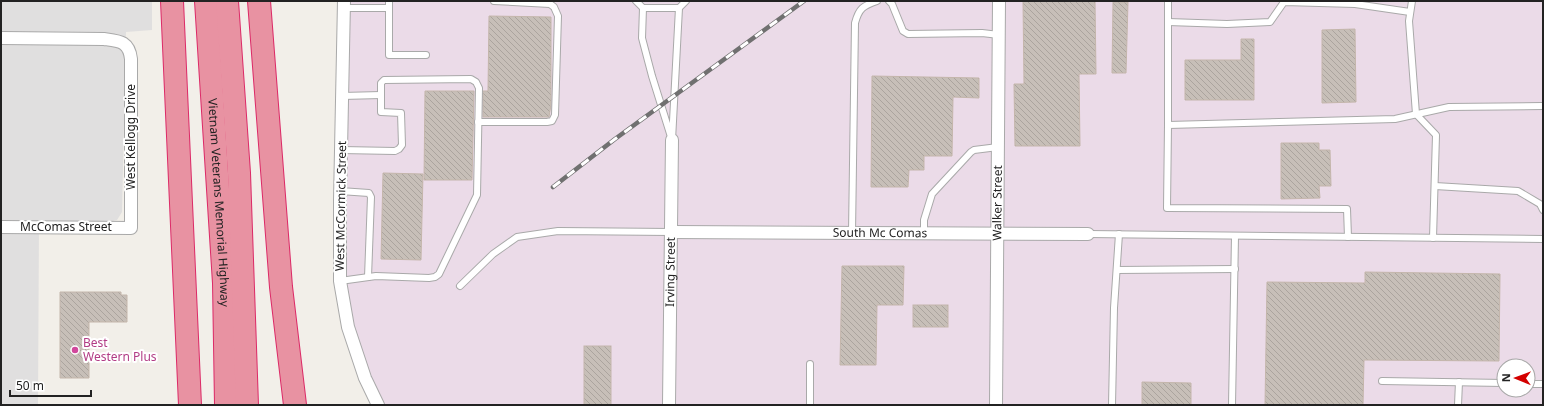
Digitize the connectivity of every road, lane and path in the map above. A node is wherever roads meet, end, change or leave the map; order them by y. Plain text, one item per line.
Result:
1 (172, 1) edge
2 (206, 1) edge
3 (227, 1) edge
4 (259, 1) edge
5 (389, 1) edge
6 (494, 1) edge
7 (636, 1) edge
8 (686, 1) edge
9 (877, 1) edge
10 (888, 1) edge
11 (999, 1) edge
12 (1168, 1) edge
13 (1412, 1) edge
14 (344, 5) edge
15 (389, 8) junction
16 (643, 8) junction
17 (679, 8) junction
18 (1410, 12) junction
19 (1168, 22) junction
20 (999, 35) junction
21 (1, 38) edge
22 (426, 55) dead end
23 (342, 96) junction
24 (381, 96) junction
25 (1543, 106) edge
26 (1416, 114) junction
27 (478, 122) junction
28 (1168, 125) junction
29 (672, 140) junction
30 (998, 147) junction
31 (341, 150) junction
32 (1434, 186) junction
33 (340, 192) junction
34 (1543, 210) edge
35 (1, 227) edge
36 (131, 228) joint
37 (672, 232) junction
38 (852, 233) junction
39 (924, 233) junction
40 (997, 233) junction
41 (1088, 234) joint
42 (1119, 234) junction
43 (1235, 236) junction
44 (1348, 237) junction
45 (1434, 238) junction
46 (1543, 239) edge
47 (1117, 270) junction
48 (1235, 270) junction
49 (368, 277) junction
50 (340, 282) junction
51 (460, 286) dead end
52 (810, 364) dead end
53 (1382, 381) dead end
54 (1459, 382) junction
55 (1496, 383) edge
56 (190, 405) edge
57 (226, 405) edge
58 (247, 405) edge
59 (295, 405) edge
60 (378, 405) edge
61 (670, 405) edge
62 (810, 405) edge
63 (996, 405) edge
64 (1112, 405) edge
65 (1232, 405) edge
66 (1458, 405) edge

1 - 56 highway
2 - 57 highway, Vietnam Veterans Memorial Highway
3 - 58 highway, Vietnam Veterans Memorial Highway
4 - 59 highway
5 - 15 lane
6 - 27 lane
7 - 16 lane
8 - 17 lane
9 - 38 lane
10 - 20 lane
11 - 20 street, Walker Street
12 - 19 lane
13 - 18 lane
14 - 15 lane
14 - 23 street, West McCormick Street
15 - 22 lane
16 - 17 lane
16 - 29 lane
17 - 29 lane
18 - 19 lane
18 - 26 lane
19 - 28 lane
20 - 30 street, Walker Street
21 - 36 street, West Kellogg Drive
23 - 24 lane
23 - 31 street, West McCormick Street
24 - 27 lane
24 - 31 lane
25 - 26 lane
26 - 28 lane
26 - 32 lane
27 - 49 lane
28 - 44 lane
29 - 37 street, Irving Street
30 - 39 lane
30 - 40 street, Walker Street
31 - 33 street, West McCormick Street
32 - 34 lane
32 - 45 lane
33 - 49 lane
33 - 50 street, West McCormick Street
35 - 36 street, McComas Street
37 - 38 street, South Mc Comas
37 - 51 lane
37 - 61 street, Irving Street
38 - 39 street, South Mc Comas
39 - 40 street, South Mc Comas
40 - 41 street, South Mc Comas
40 - 63 street, Walker Street
41 - 42 lane
42 - 43 lane
42 - 47 lane
43 - 44 lane
43 - 48 lane
44 - 45 lane
45 - 46 lane
47 - 48 lane
47 - 64 lane
48 - 65 lane
49 - 50 lane
50 - 60 street, West McCormick Street
52 - 62 lane
53 - 54 lane
54 - 55 lane
54 - 66 lane

